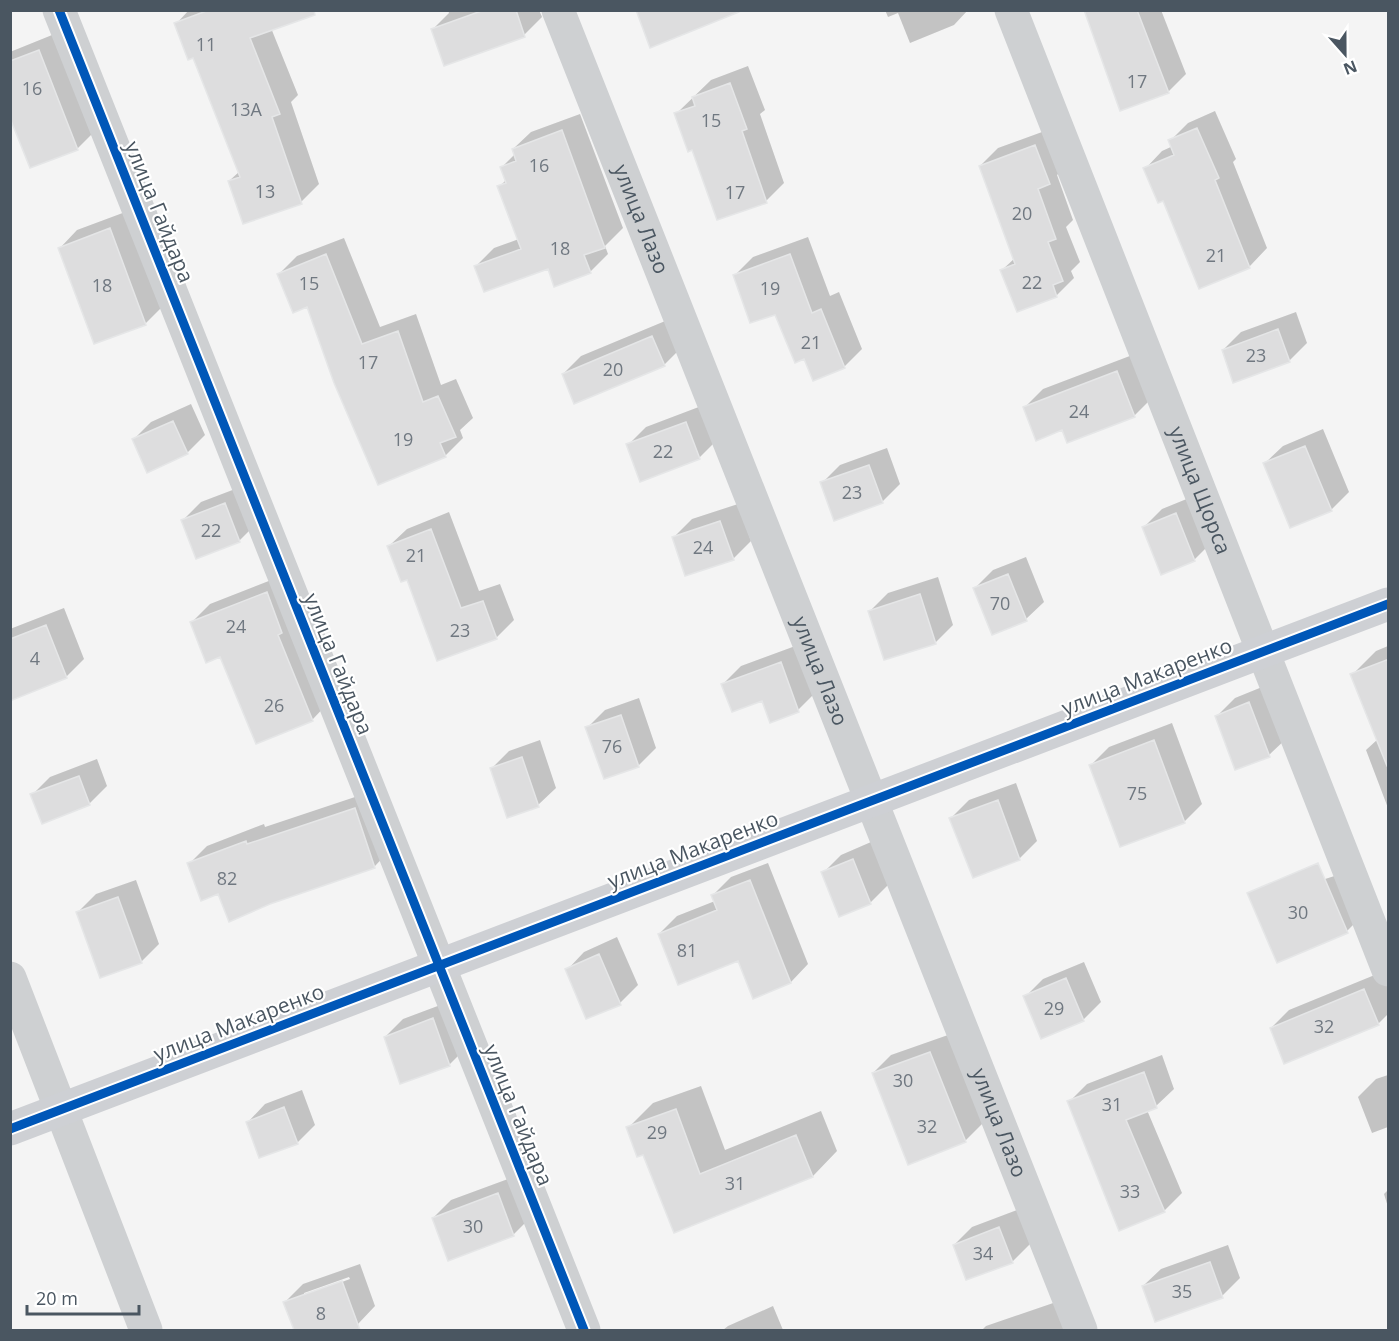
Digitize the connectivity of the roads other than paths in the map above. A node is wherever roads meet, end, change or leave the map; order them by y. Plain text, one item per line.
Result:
1 (59, 10) edge
2 (558, 10) edge
3 (1011, 10) edge
4 (1389, 604) edge
5 (1263, 652) junction
6 (871, 801) junction
7 (439, 966) junction
8 (1389, 970) edge
9 (10, 978) edge
10 (61, 1110) junction
11 (10, 1130) edge
12 (146, 1330) edge
13 (584, 1330) edge
14 (1081, 1330) edge

1 - 7 street, улица Гайдара
2 - 6 street, улица Лазо
3 - 5 street, улица Щорса
4 - 5 street, улица Макаренко
5 - 6 street, улица Макаренко
5 - 8 street, улица Щорса
6 - 7 street, улица Макаренко
6 - 14 street, улица Лазо
7 - 10 street, улица Макаренко
7 - 13 street, улица Гайдара
9 - 10 street
10 - 11 street, улица Макаренко
10 - 12 street

